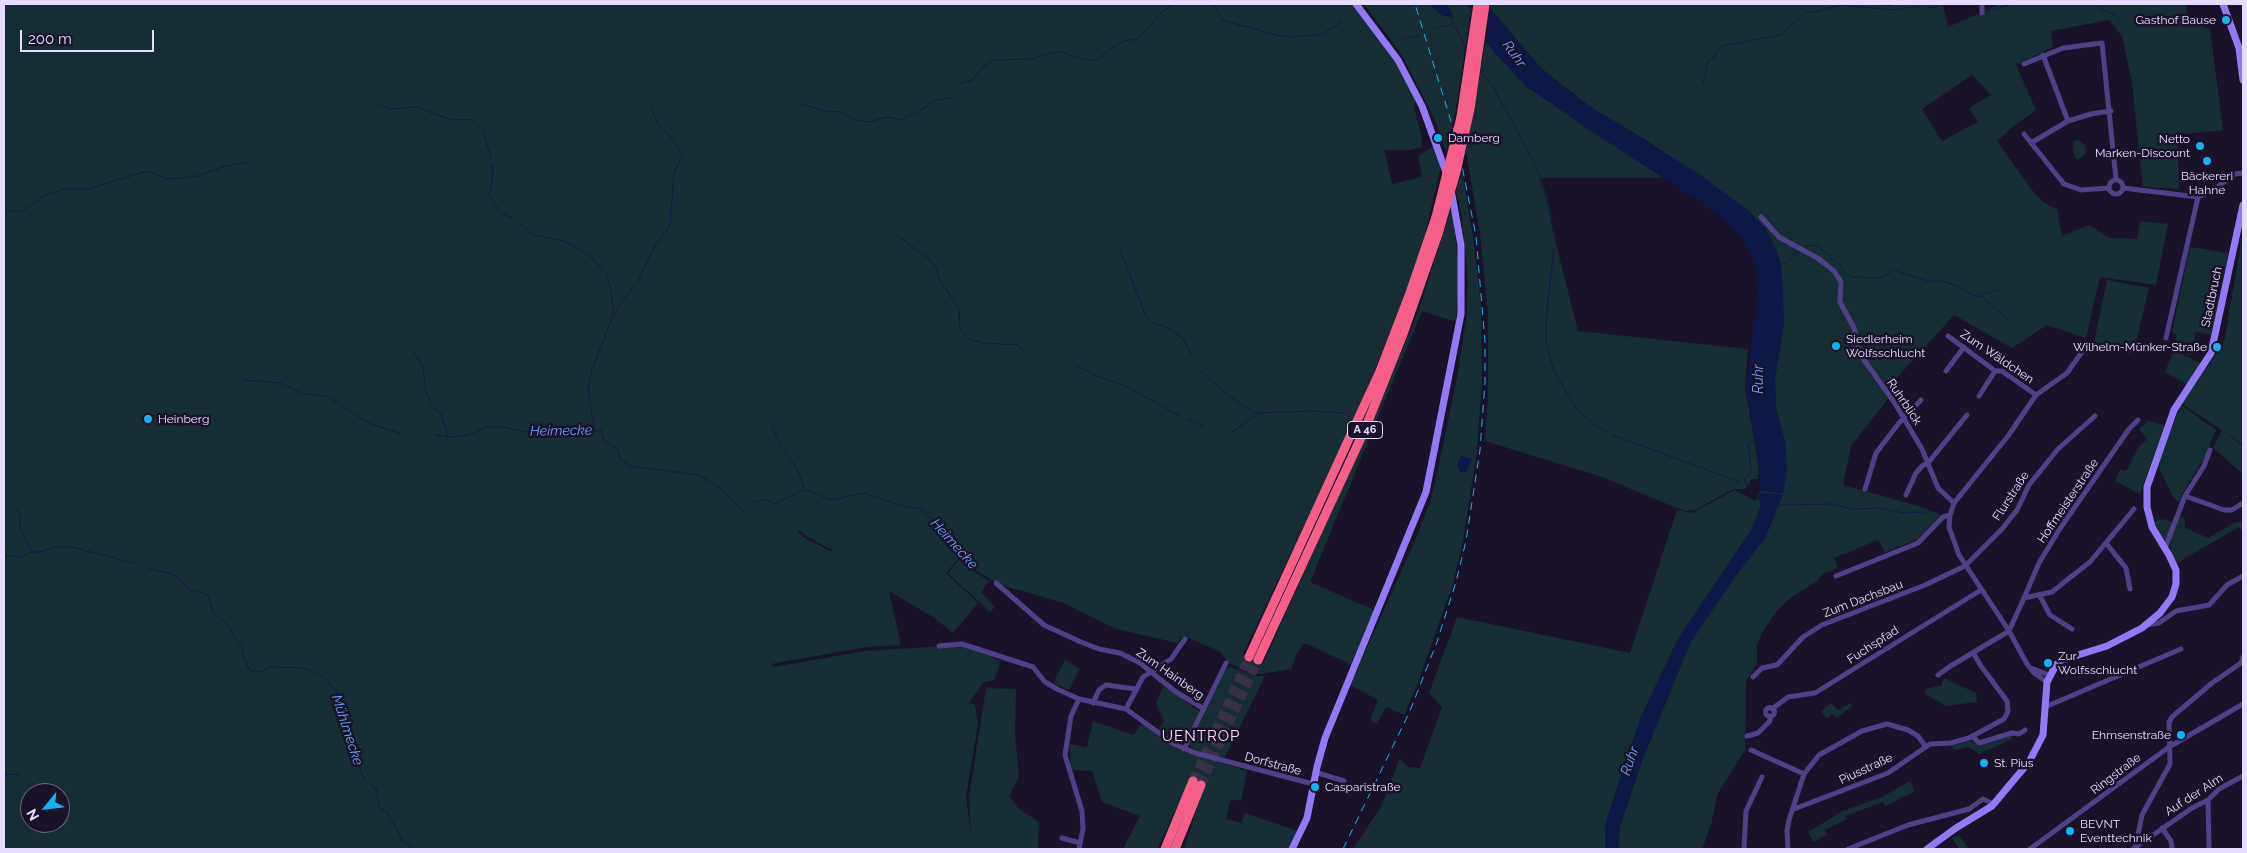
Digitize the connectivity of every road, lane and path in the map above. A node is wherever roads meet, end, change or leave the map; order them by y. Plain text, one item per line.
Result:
1 (1356, 4) edge
2 (1478, 4) edge
3 (1486, 4) edge
4 (1982, 4) edge
5 (2223, 4) edge
6 (1982, 13) dead end
7 (2043, 55) junction
8 (2024, 64) dead end
9 (2243, 80) edge
10 (2111, 112) junction
11 (2068, 121) junction
12 (2024, 134) dead end
13 (2031, 143) junction
14 (2243, 173) edge
15 (2116, 179) junction
16 (2108, 188) junction
17 (2123, 188) junction
18 (2198, 197) junction
19 (2243, 205) edge
20 (1761, 217) dead end
21 (1948, 336) dead end
22 (2166, 338) dead end
23 (1964, 347) junction
24 (2084, 348) dead end
25 (1946, 371) dead end
26 (1995, 371) junction
27 (2036, 395) junction
28 (1979, 396) dead end
29 (1921, 400) dead end
30 (1967, 415) dead end
31 (2095, 416) dead end
32 (1904, 418) junction
33 (2138, 420) dead end
34 (2210, 450) dead end
35 (1928, 463) junction
36 (1865, 489) dead end
37 (1906, 495) dead end
38 (2185, 496) junction
39 (1954, 503) junction
40 (2243, 503) edge
41 (2134, 509) dead end
42 (1950, 515) junction
43 (2106, 543) junction
44 (2164, 548) junction
45 (1964, 566) junction
46 (1836, 576) dead end
47 (2243, 576) edge
48 (996, 583) dead end
49 (2130, 589) dead end
50 (1981, 590) junction
51 (2040, 596) junction
52 (2024, 598) junction
53 (2146, 625) junction
54 (2072, 629) dead end
55 (2010, 632) junction
56 (1186, 639) dead end
57 (939, 646) dead end
58 (2181, 649) dead end
59 (1974, 654) junction
60 (2243, 657) edge
61 (2242, 662) edge
62 (1226, 664) dead end
63 (1150, 670) junction
64 (1938, 676) dead end
65 (1753, 677) dead end
66 (2048, 678) junction
67 (1136, 689) junction
68 (1079, 699) junction
69 (1094, 703) junction
70 (2243, 704) edge
71 (2045, 707) junction
72 (1126, 708) junction
73 (1204, 709) junction
74 (2025, 730) dead end
75 (1747, 736) dead end
76 (1972, 736) junction
77 (1926, 747) junction
78 (2169, 747) junction
79 (1184, 749) junction
80 (1751, 750) dead end
81 (1315, 772) junction
82 (1804, 774) junction
83 (2243, 776) edge
84 (1762, 777) dead end
85 (1344, 781) dead end
86 (1313, 784) junction
87 (2208, 800) junction
88 (1994, 804) junction
89 (1190, 809) junction
90 (1794, 809) junction
91 (1174, 826) junction
92 (2162, 828) junction
93 (1062, 838) dead end
94 (1079, 846) edge
95 (1160, 849) edge
96 (1165, 849) edge
97 (1174, 849) edge
98 (1179, 849) edge
99 (1292, 849) edge
100 (1744, 849) edge
101 (1788, 849) edge
102 (1848, 849) edge
103 (1927, 849) edge
104 (2030, 849) edge
105 (2134, 849) edge
106 (2172, 849) edge
107 (2209, 849) edge

1 - 81 main road
2 - 3 highway, A 46, bridge
4 - 6 street
5 - 9 main road
7 - 8 street
7 - 10 street
7 - 11 street
10 - 11 street
10 - 15 street
11 - 13 street
12 - 13 street
13 - 16 street
14 - 18 street
15 - 16 street
15 - 17 street
16 - 17 street
17 - 18 street
18 - 22 street
19 - 44 main road, Stadtbruch
20 - 32 street, Ruhrblick
21 - 23 street, Zum Wäldchen
23 - 25 street
23 - 26 street, Zum Wäldchen
24 - 27 street
26 - 27 street, Zum Wäldchen
26 - 28 street
27 - 39 street
29 - 32 street
30 - 35 street
31 - 45 street, Flurstraße
32 - 35 street, Ruhrblick
32 - 36 street
33 - 52 street, Hoffmeisterstraße
34 - 38 street
35 - 37 street
35 - 39 street, Ruhrblick
38 - 40 street
38 - 44 street
39 - 42 street
41 - 43 street
42 - 45 street
42 - 46 street
43 - 49 street
43 - 51 street
44 - 53 main road
45 - 50 street
45 - 65 street, Zum Dachsbau
47 - 53 street
48 - 63 street, Zum Hainberg
50 - 55 street
50 - 75 street, Fuchspfad
51 - 52 street
51 - 54 street
52 - 55 street
53 - 66 main road
55 - 59 street
55 - 66 street
56 - 63 street
57 - 68 street, Dorfstraße
58 - 71 street
59 - 64 street
59 - 76 street, Piusstraße
60 - 61 street
61 - 78 street
62 - 73 street, Zum Hainberg
63 - 67 street
63 - 73 street, Zum Hainberg
66 - 71 main road
67 - 69 street
67 - 72 street
68 - 69 street, Dorfstraße
68 - 94 street
69 - 72 street, Dorfstraße
70 - 78 street, Ringstraße
71 - 88 main road
72 - 79 street, Dorfstraße
73 - 79 street, Zum Hainberg
74 - 76 street, Piusstraße
76 - 77 street, Piusstraße
77 - 82 street
77 - 90 street, Piusstraße
78 - 104 street, Ringstraße
78 - 105 street
79 - 86 street, Dorfstraße
80 - 82 street
81 - 85 street
81 - 86 main road
82 - 90 street
83 - 87 street, Auf der Alm
84 - 100 street
86 - 99 main road
87 - 92 street, Auf der Alm
87 - 107 street
88 - 102 street
88 - 103 main road
89 - 91 highway
89 - 97 highway
89 - 98 highway
90 - 101 street
91 - 95 highway
91 - 96 highway
92 - 105 street, Auf der Alm
92 - 106 street
93 - 94 street

